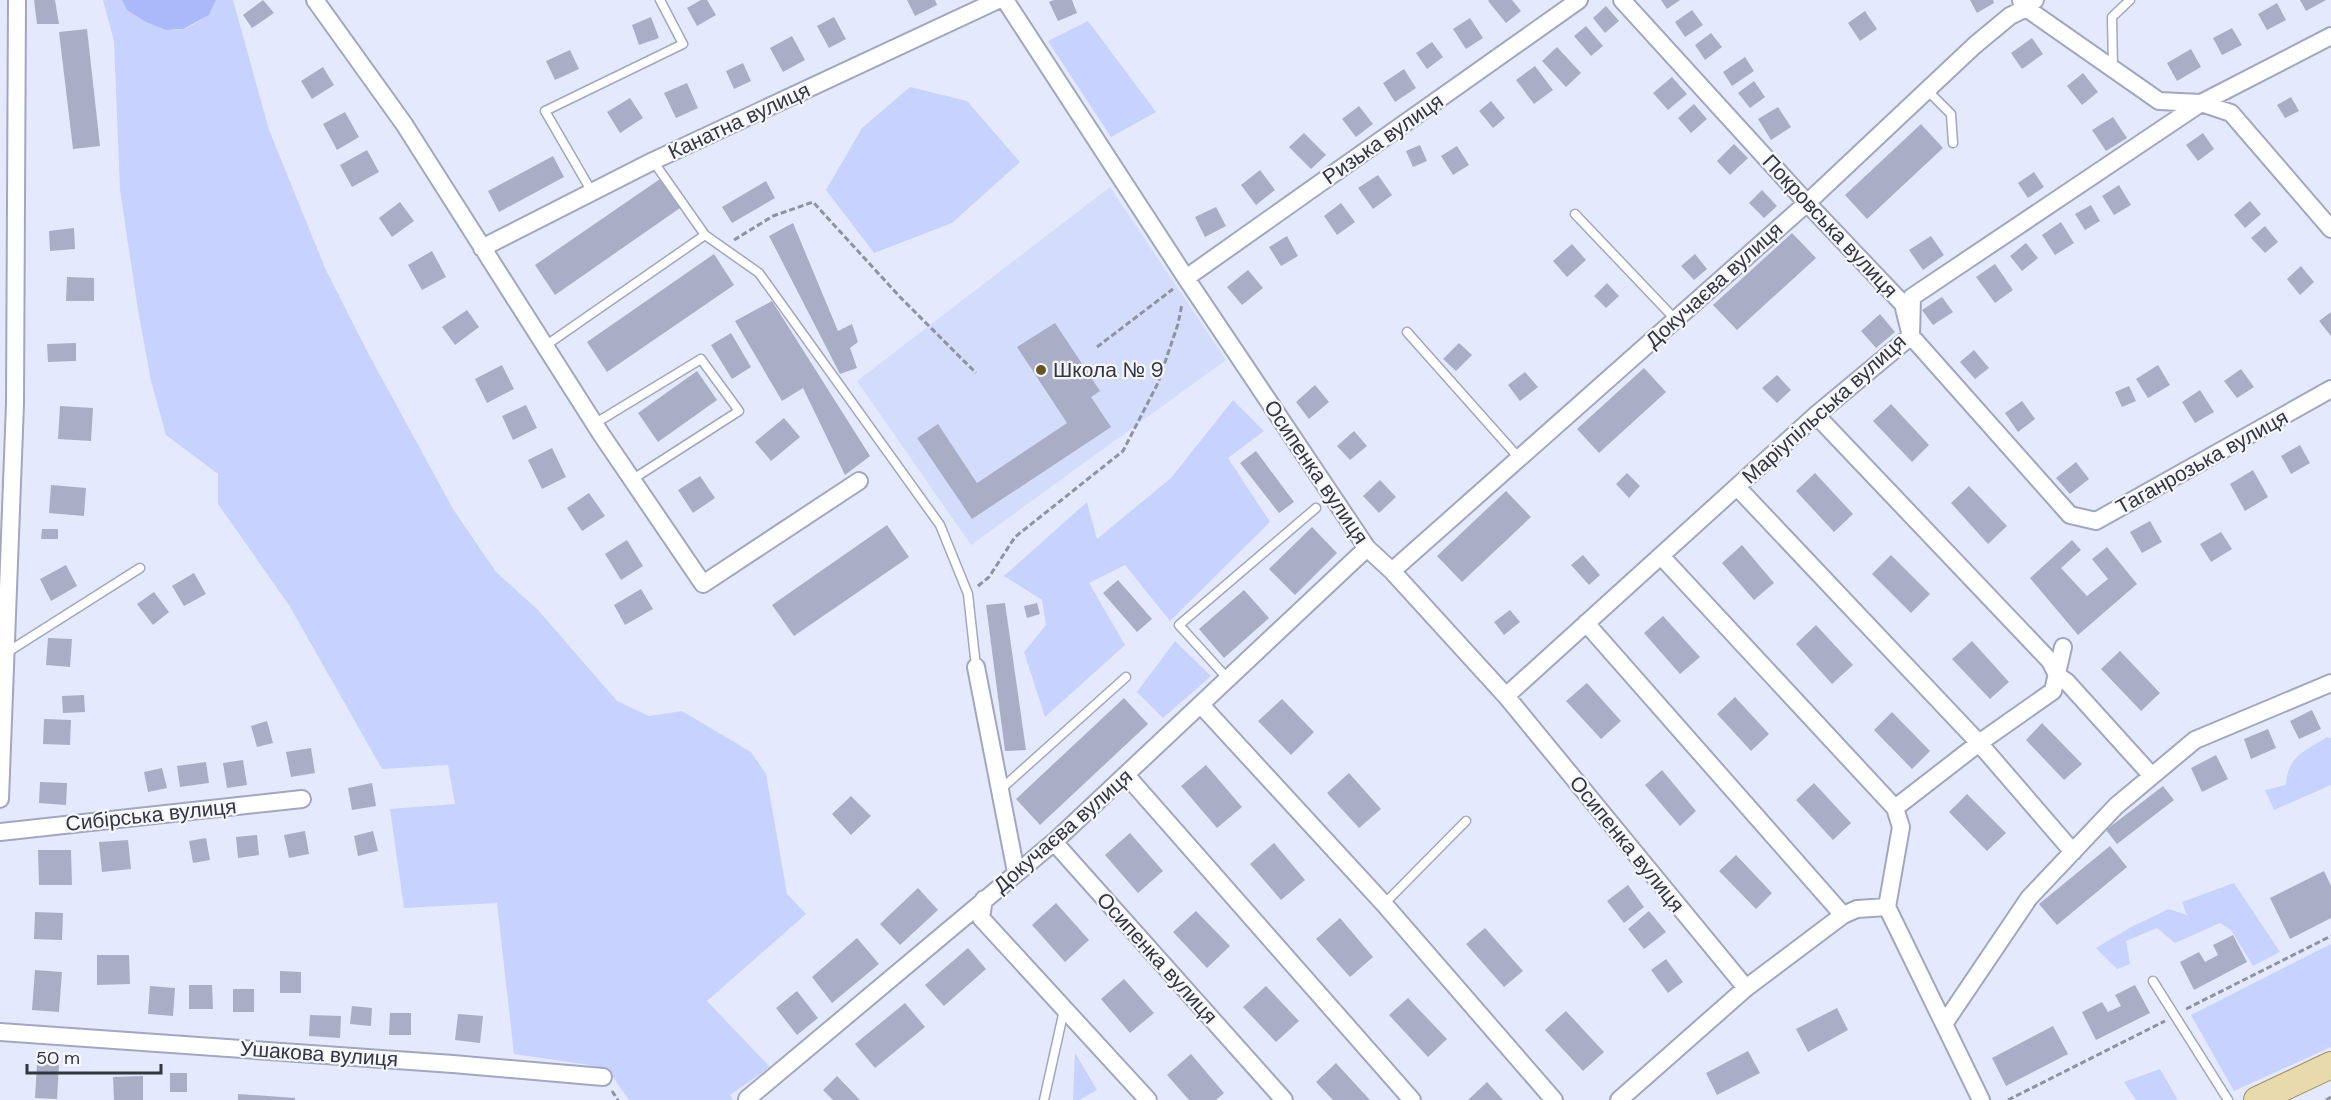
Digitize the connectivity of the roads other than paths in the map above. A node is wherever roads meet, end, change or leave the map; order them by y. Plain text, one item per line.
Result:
1 (17, 0) edge
2 (315, 0) edge
3 (660, 0) edge
4 (998, 0) edge
5 (1005, 0) edge
6 (1579, 0) edge
7 (1622, 0) edge
8 (2130, 0) edge
9 (2027, 3) edge
10 (2331, 36) edge
11 (2113, 69) junction
12 (1927, 90) junction
13 (2201, 103) junction
14 (1953, 142) dead end
15 (653, 161) junction
16 (592, 192) junction
17 (1807, 203) junction
18 (1575, 214) dead end
19 (2331, 229) edge
20 (705, 235) junction
21 (482, 248) junction
22 (1186, 278) junction
23 (1675, 319) junction
24 (1407, 332) dead end
25 (1911, 336) junction
26 (545, 346) junction
27 (2331, 389) edge
28 (1816, 415) junction
29 (594, 424) junction
30 (1519, 458) junction
31 (633, 479) junction
32 (859, 481) dead end
33 (1737, 487) junction
34 (1316, 508) dead end
35 (2070, 515) joint
36 (1367, 548) junction
37 (1661, 555) junction
38 (140, 568) dead end
39 (1392, 571) junction
40 (1586, 623) junction
41 (2063, 647) dead end
42 (5, 653) junction
43 (976, 667) joint
44 (2057, 675) junction
45 (1126, 677) dead end
46 (1228, 680) junction
47 (2331, 683) edge
48 (1506, 696) junction
49 (1201, 705) junction
50 (1979, 743) junction
51 (1127, 776) junction
52 (2152, 776) junction
53 (1000, 790) junction
54 (0, 799) edge
55 (302, 799) dead end
56 (1895, 808) junction
57 (1466, 821) dead end
58 (0, 832) edge
59 (1054, 842) junction
60 (2073, 852) junction
61 (1016, 872) junction
62 (984, 899) junction
63 (1383, 904) junction
64 (1887, 907) junction
65 (1843, 915) junction
66 (2152, 981) dead end
67 (1746, 988) junction
68 (1064, 1009) junction
69 (1944, 1024) junction
70 (0, 1032) edge
71 (2331, 1065) edge
72 (603, 1077) dead end
73 (747, 1099) edge
74 (1044, 1100) edge
75 (1148, 1100) edge
76 (1284, 1100) edge
77 (1412, 1100) edge
78 (1554, 1100) edge
79 (1619, 1100) edge
80 (1981, 1100) edge
81 (2228, 1100) edge
82 (2256, 1100) edge

1 - 42 street
2 - 21 street
3 - 16 lane
4 - 15 street, Канатна вулиця
5 - 22 street, Осипенка вулиця
6 - 22 street, Ризька вулиця
7 - 17 street, Покровська вулиця
8 - 11 lane
9 - 11 street
9 - 12 street, Докучаєва вулиця
10 - 13 street, Маріупільська вулиця
11 - 13 street
12 - 14 lane
12 - 17 street, Докучаєва вулиця
13 - 19 street
13 - 25 street, Маріупільська вулиця
15 - 16 street, Канатна вулиця
15 - 20 lane
16 - 21 street, Канатна вулиця
17 - 23 street, Докучаєва вулиця
17 - 25 street, Покровська вулиця
18 - 23 lane
20 - 26 lane
20 - 43 lane
21 - 26 street
22 - 36 street, Осипенка вулиця
23 - 30 street, Докучаєва вулиця
24 - 30 lane
25 - 28 street, Маріупільська вулиця
25 - 35 street, Покровська вулиця
26 - 29 street
27 - 35 street, Таганрозька вулиця
28 - 33 street, Маріупільська вулиця
28 - 44 street
29 - 31 street
29 - 31 lane
30 - 39 street, Докучаєва вулиця
31 - 32 street
33 - 37 street, Маріупільська вулиця
33 - 50 street
34 - 46 lane
36 - 39 street, Осипенка вулиця
36 - 46 street, Докучаєва вулиця
37 - 40 street, Маріупільська вулиця
37 - 56 street
38 - 42 lane
39 - 48 street, Осипенка вулиця
40 - 48 street, Маріупільська вулиця
40 - 65 street
41 - 44 street
42 - 54 street
43 - 53 street
44 - 50 street
44 - 52 street
45 - 53 lane
46 - 49 street, Докучаєва вулиця
47 - 52 street
48 - 67 street, Осипенка вулиця
49 - 51 street, Докучаєва вулиця
49 - 63 street
50 - 56 street
50 - 60 street
51 - 59 street, Докучаєва вулиця
51 - 77 street
52 - 60 street
53 - 61 street
55 - 58 street, Сибірська вулиця
56 - 64 street
57 - 63 lane
59 - 61 street, Докучаєва вулиця
59 - 76 street, Осипенка вулиця
60 - 69 street
61 - 62 street, Докучаєва вулиця
62 - 68 street
62 - 73 street, Докучаєва вулиця
63 - 78 street
64 - 65 street
64 - 69 street
65 - 67 street
66 - 81 lane
67 - 79 street
68 - 74 lane
68 - 75 street
69 - 80 street
70 - 72 street, Ушакова вулиця
71 - 82 main road

